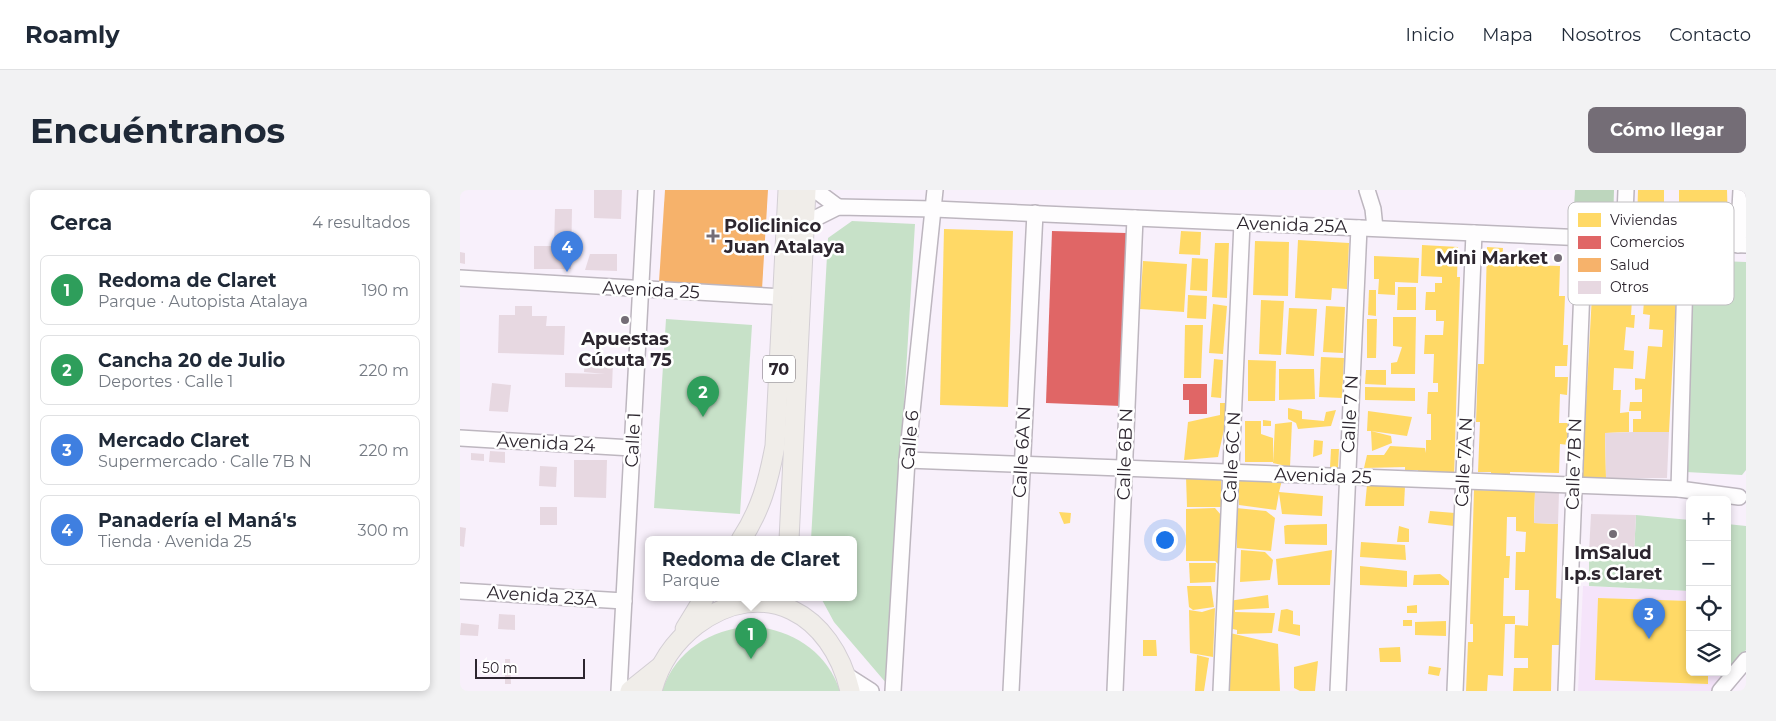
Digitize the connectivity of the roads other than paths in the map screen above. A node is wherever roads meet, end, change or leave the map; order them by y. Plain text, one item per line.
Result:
1 (646, 190) edge
2 (788, 190) edge
3 (806, 190) edge
4 (814, 190) edge
5 (935, 190) edge
6 (1367, 190) edge
7 (1741, 190) edge
8 (838, 207) junction
9 (934, 209) junction
10 (1035, 213) junction
11 (1135, 218) junction
12 (806, 223) junction
13 (1242, 223) junction
14 (1359, 228) junction
15 (1376, 228) junction
16 (1474, 233) junction
17 (1568, 237) edge
18 (1742, 245) edge
19 (460, 278) edge
20 (641, 289) junction
21 (782, 298) junction
22 (1581, 305) edge
23 (1684, 305) edge
24 (460, 438) edge
25 (632, 448) junction
26 (907, 460) junction
27 (1021, 464) junction
28 (1124, 468) junction
29 (1231, 472) junction
30 (1348, 477) junction
31 (1463, 481) junction
32 (1574, 485) junction
33 (1679, 489) junction
34 (1744, 496) edge
35 (744, 536) edge
36 (789, 536) edge
37 (460, 591) edge
38 (624, 601) junction
39 (702, 601) edge
40 (804, 601) edge
41 (818, 628) junction
42 (680, 637) junction
43 (1746, 660) edge
44 (661, 666) junction
45 (848, 683) edge
46 (619, 691) edge
47 (630, 691) edge
48 (652, 691) edge
49 (871, 691) edge
50 (893, 691) edge
51 (1011, 691) edge
52 (1114, 691) edge
53 (1221, 691) edge
54 (1338, 691) edge
55 (1455, 691) edge
56 (1566, 691) edge
57 (1720, 691) edge

1 - 20 street, Calle 1
2 - 21 main road, 70
3 - 12 main road, 70
4 - 8 street
5 - 9 street, Calle 6
6 - 15 street
7 - 18 street
8 - 9 street, Avenida 25A
8 - 12 street, Avenida 25A
9 - 10 street, Avenida 25A
9 - 26 street, Calle 6
10 - 11 street, Avenida 25A
10 - 27 street, Calle 6A N
11 - 13 street, Avenida 25A
11 - 28 street, Calle 6B N
12 - 36 main road, 70
13 - 14 street, Avenida 25A
13 - 29 street, Calle 6C N
14 - 15 street, Avenida 25A
14 - 30 street, Calle 7 N
15 - 16 street, Avenida 25A
16 - 17 street, Avenida 25A
16 - 31 street, Calle 7A N
19 - 20 street, Avenida 25
20 - 21 street, Avenida 25
20 - 25 street, Calle 1
21 - 35 main road, 70
22 - 32 street, Calle 7B N
23 - 33 street
24 - 25 street, Avenida 24
25 - 38 street, Calle 1
26 - 27 street, Avenida 25
26 - 50 street, Calle 6
27 - 28 street, Avenida 25
27 - 51 street, Calle 6A N
28 - 29 street, Avenida 25
28 - 52 street, Calle 6B N
29 - 30 street, Avenida 25
29 - 53 street, Calle 6C N
30 - 31 street, Avenida 25
30 - 54 street, Calle 7 N
31 - 32 street, Avenida 25
31 - 55 street, Calle 7A N
32 - 33 street, Avenida 25
32 - 56 street, Calle 7B N
33 - 34 street, Avenida 25
37 - 38 street, Avenida 23A
38 - 46 street, Calle 1
39 - 42 main road
40 - 41 main road
41 - 42 main road
41 - 45 main road
42 - 44 main road
43 - 57 street
44 - 47 main road
44 - 48 main road
45 - 49 street

